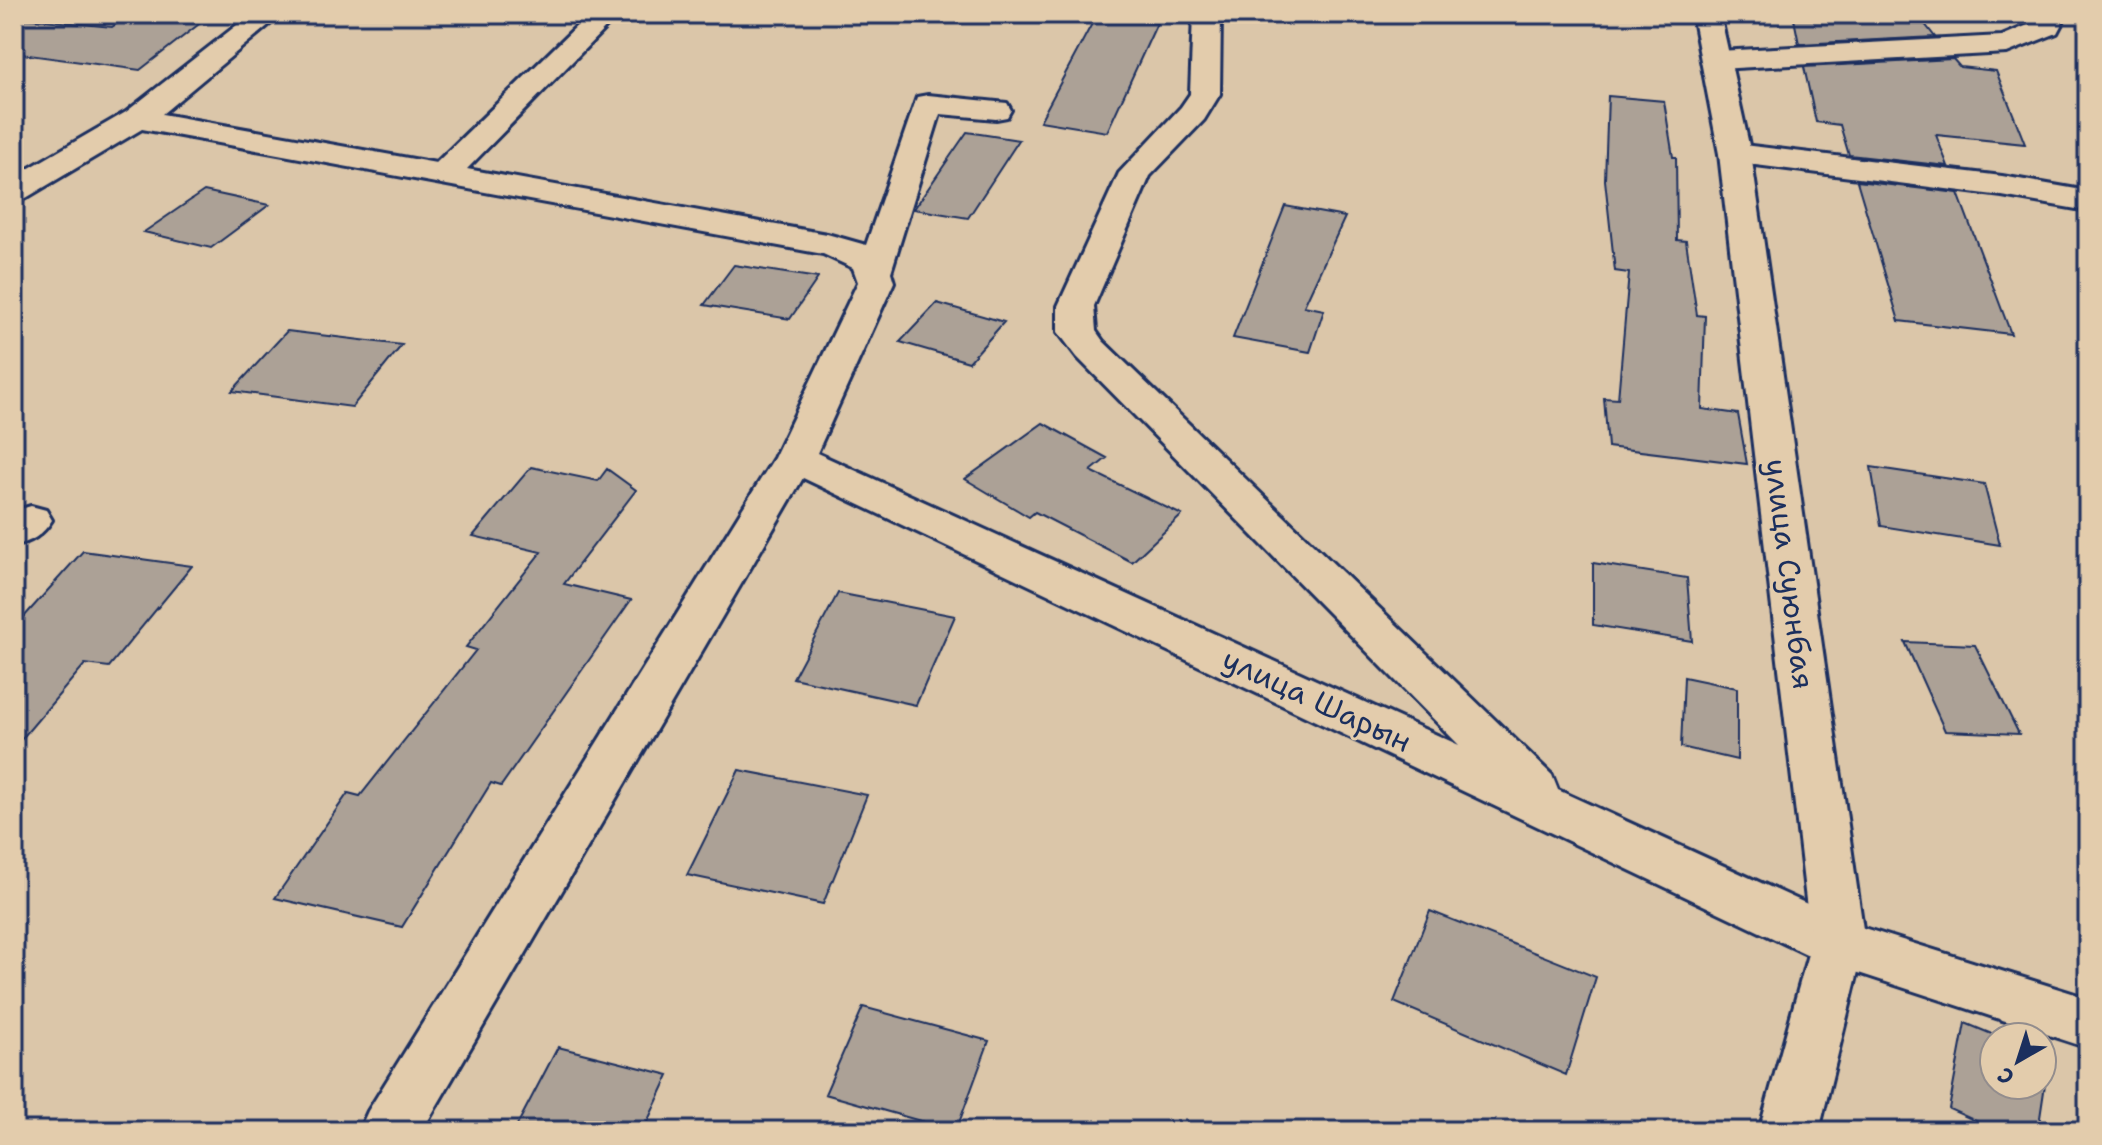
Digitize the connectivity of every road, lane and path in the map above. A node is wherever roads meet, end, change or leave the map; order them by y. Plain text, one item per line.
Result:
1 (268, 14) edge
2 (605, 14) edge
3 (1207, 14) edge
4 (1706, 14) edge
5 (2053, 14) edge
6 (1718, 60) junction
7 (996, 110) dead end
8 (137, 119) junction
9 (1735, 154) junction
10 (445, 173) junction
11 (17, 187) edge
12 (2088, 201) edge
13 (875, 270) junction
14 (794, 458) junction
15 (1556, 811) junction
16 (1838, 943) junction
17 (2088, 1023) edge
18 (389, 1131) edge
19 (1789, 1131) edge

1 - 8 street
2 - 10 street
3 - 15 street
4 - 6 street, улица Суюнбая
5 - 6 street
6 - 9 street, улица Суюнбая
7 - 13 street
8 - 10 street
8 - 11 street
9 - 12 street
9 - 16 street, улица Суюнбая
10 - 13 street
13 - 14 street
14 - 15 street, улица Шарын
14 - 18 street
15 - 16 street, улица Шарын
16 - 17 street, улица Шарын
16 - 19 street, улица Суюнбая

